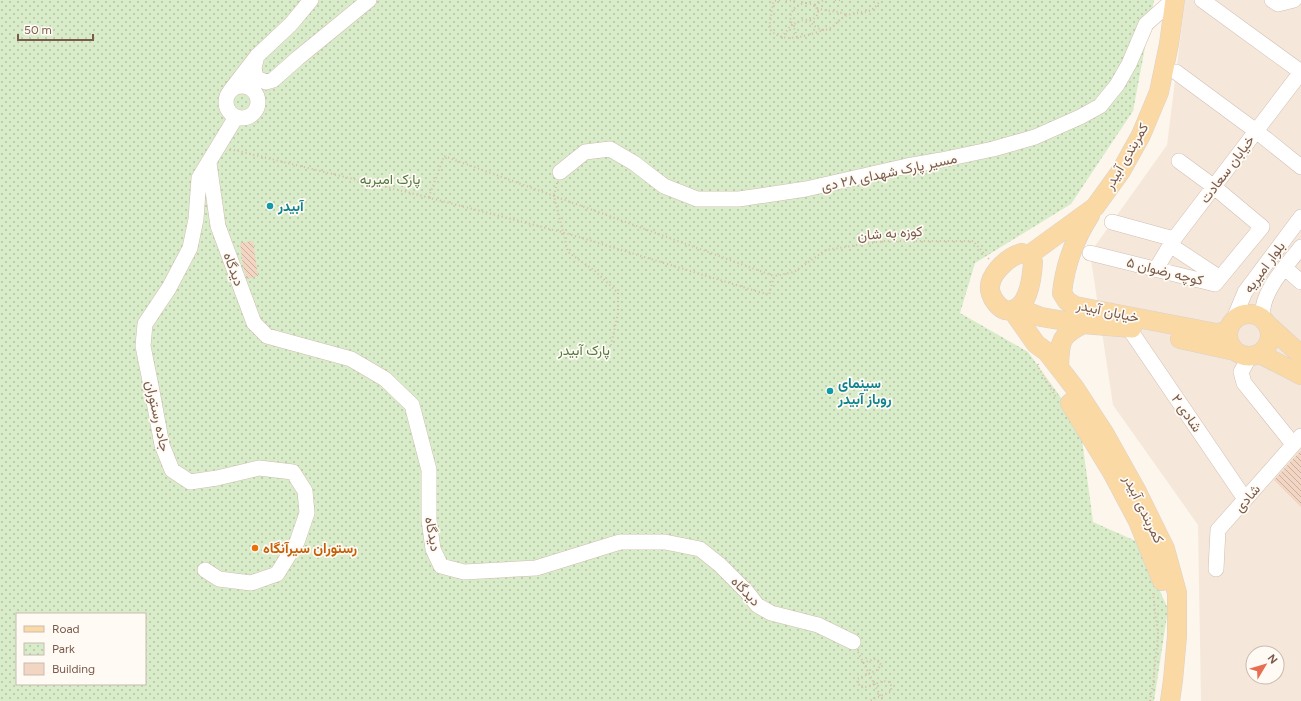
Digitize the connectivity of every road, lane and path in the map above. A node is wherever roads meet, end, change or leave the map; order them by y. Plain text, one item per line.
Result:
1 (311, 0) edge
2 (369, 0) edge
3 (780, 0) edge
4 (786, 0) edge
5 (794, 0) edge
6 (802, 0) edge
7 (824, 0) edge
8 (835, 0) edge
9 (842, 0) edge
10 (880, 0) edge
11 (1174, 0) edge
12 (1202, 0) edge
13 (1272, 0) edge
14 (1294, 0) edge
15 (806, 3) junction
16 (815, 5) junction
17 (817, 8) junction
18 (846, 15) junction
19 (810, 20) junction
20 (793, 25) junction
21 (824, 30) junction
22 (781, 37) junction
23 (797, 37) junction
24 (257, 56) junction
25 (1176, 72) dead end
26 (1301, 72) edge
27 (230, 91) junction
28 (236, 117) junction
29 (1256, 131) junction
30 (219, 147) junction
31 (1179, 161) dead end
32 (209, 163) junction
33 (1301, 167) edge
34 (560, 172) joint
35 (1213, 186) junction
36 (554, 196) junction
37 (429, 197) junction
38 (1095, 207) junction
39 (1301, 217) edge
40 (1112, 222) dead end
41 (562, 232) junction
42 (1172, 242) junction
43 (1301, 247) edge
44 (1090, 253) dead end
45 (1029, 255) junction
46 (1285, 268) junction
47 (1156, 269) junction
48 (998, 270) junction
49 (774, 276) junction
50 (1220, 278) junction
51 (1301, 282) edge
52 (1015, 309) junction
53 (1265, 321) junction
54 (1083, 324) junction
55 (1230, 326) junction
56 (1128, 327) junction
57 (611, 345) dead end
58 (1036, 348) junction
59 (1248, 353) junction
60 (1301, 355) edge
61 (1059, 367) junction
62 (1301, 375) edge
63 (1059, 401) dead end
64 (1297, 440) edge
65 (1245, 499) junction
66 (1216, 569) dead end
67 (205, 570) dead end
68 (1153, 589) dead end
69 (853, 642) dead end
70 (869, 673) junction
71 (874, 684) junction
72 (880, 695) junction
73 (869, 701) edge
74 (883, 701) edge
75 (1150, 701) edge
76 (1158, 701) edge
77 (1170, 701) edge

1 - 24 street
2 - 24 street
3 - 22 path
4 - 5 path
6 - 15 path
7 - 16 path
8 - 9 path
10 - 18 path
11 - 34 street, مسیر پارک شهدای ۲۸ دی
11 - 38 main road, کمربندی آبیدر
12 - 26 street
13 - 14 street
15 - 16 path
15 - 20 path
16 - 17 path
17 - 18 path
17 - 19 path
18 - 21 path
19 - 20 path
19 - 21 path
20 - 22 path
20 - 23 path
21 - 23 path
22 - 23 path
24 - 27 street
25 - 29 street
26 - 29 street, خیابان سعادت
27 - 28 street
27 - 28 street
28 - 30 street, جاده رستوران
29 - 33 street
29 - 35 street, خیابان سعادت
30 - 32 street, جاده رستوران
30 - 37 path
31 - 35 street
32 - 67 street, جاده رستوران
32 - 69 street, دیدگاه
34 - 36 path
35 - 42 street, خیابان سعادت
35 - 50 street, کوچه رضوان ۵
36 - 37 path
36 - 41 path
36 - 49 path
37 - 41 path
38 - 45 main road, کمربندی آبیدر
38 - 55 main road, خیابان آبیدر
39 - 55 street, بلوار امیریه
40 - 42 street
41 - 49 path
41 - 57 path
42 - 47 street, خیابان سعادت
42 - 50 street
43 - 46 street, بلوار امیریه
44 - 47 street, کوچه رضوان ۵
45 - 48 main road
45 - 52 main road
46 - 51 street
46 - 53 street, بلوار امیریه
47 - 50 street, کوچه رضوان ۵
48 - 49 path, کوزه به شان
48 - 52 main road
52 - 54 main road, خیابان آبیدر
52 - 58 main road, کمربندی آبیدر
53 - 55 main road
53 - 59 main road
53 - 60 main road
54 - 56 main road, خیابان آبیدر
54 - 61 main road
55 - 59 main road
56 - 59 main road, خیابان آبیدر
56 - 65 street, شادی ۲
58 - 61 main road, کمربندی آبیدر
58 - 63 path
58 - 76 main road, کمربندی آبیدر
59 - 62 main road, خیابان آبیدر
59 - 64 street
61 - 77 main road, کمربندی آبیدر
64 - 65 street, شادی
65 - 66 street, شادی
68 - 75 path
70 - 70 path
70 - 71 path
70 - 71 path
71 - 72 path
71 - 72 path
72 - 73 path
72 - 74 path

